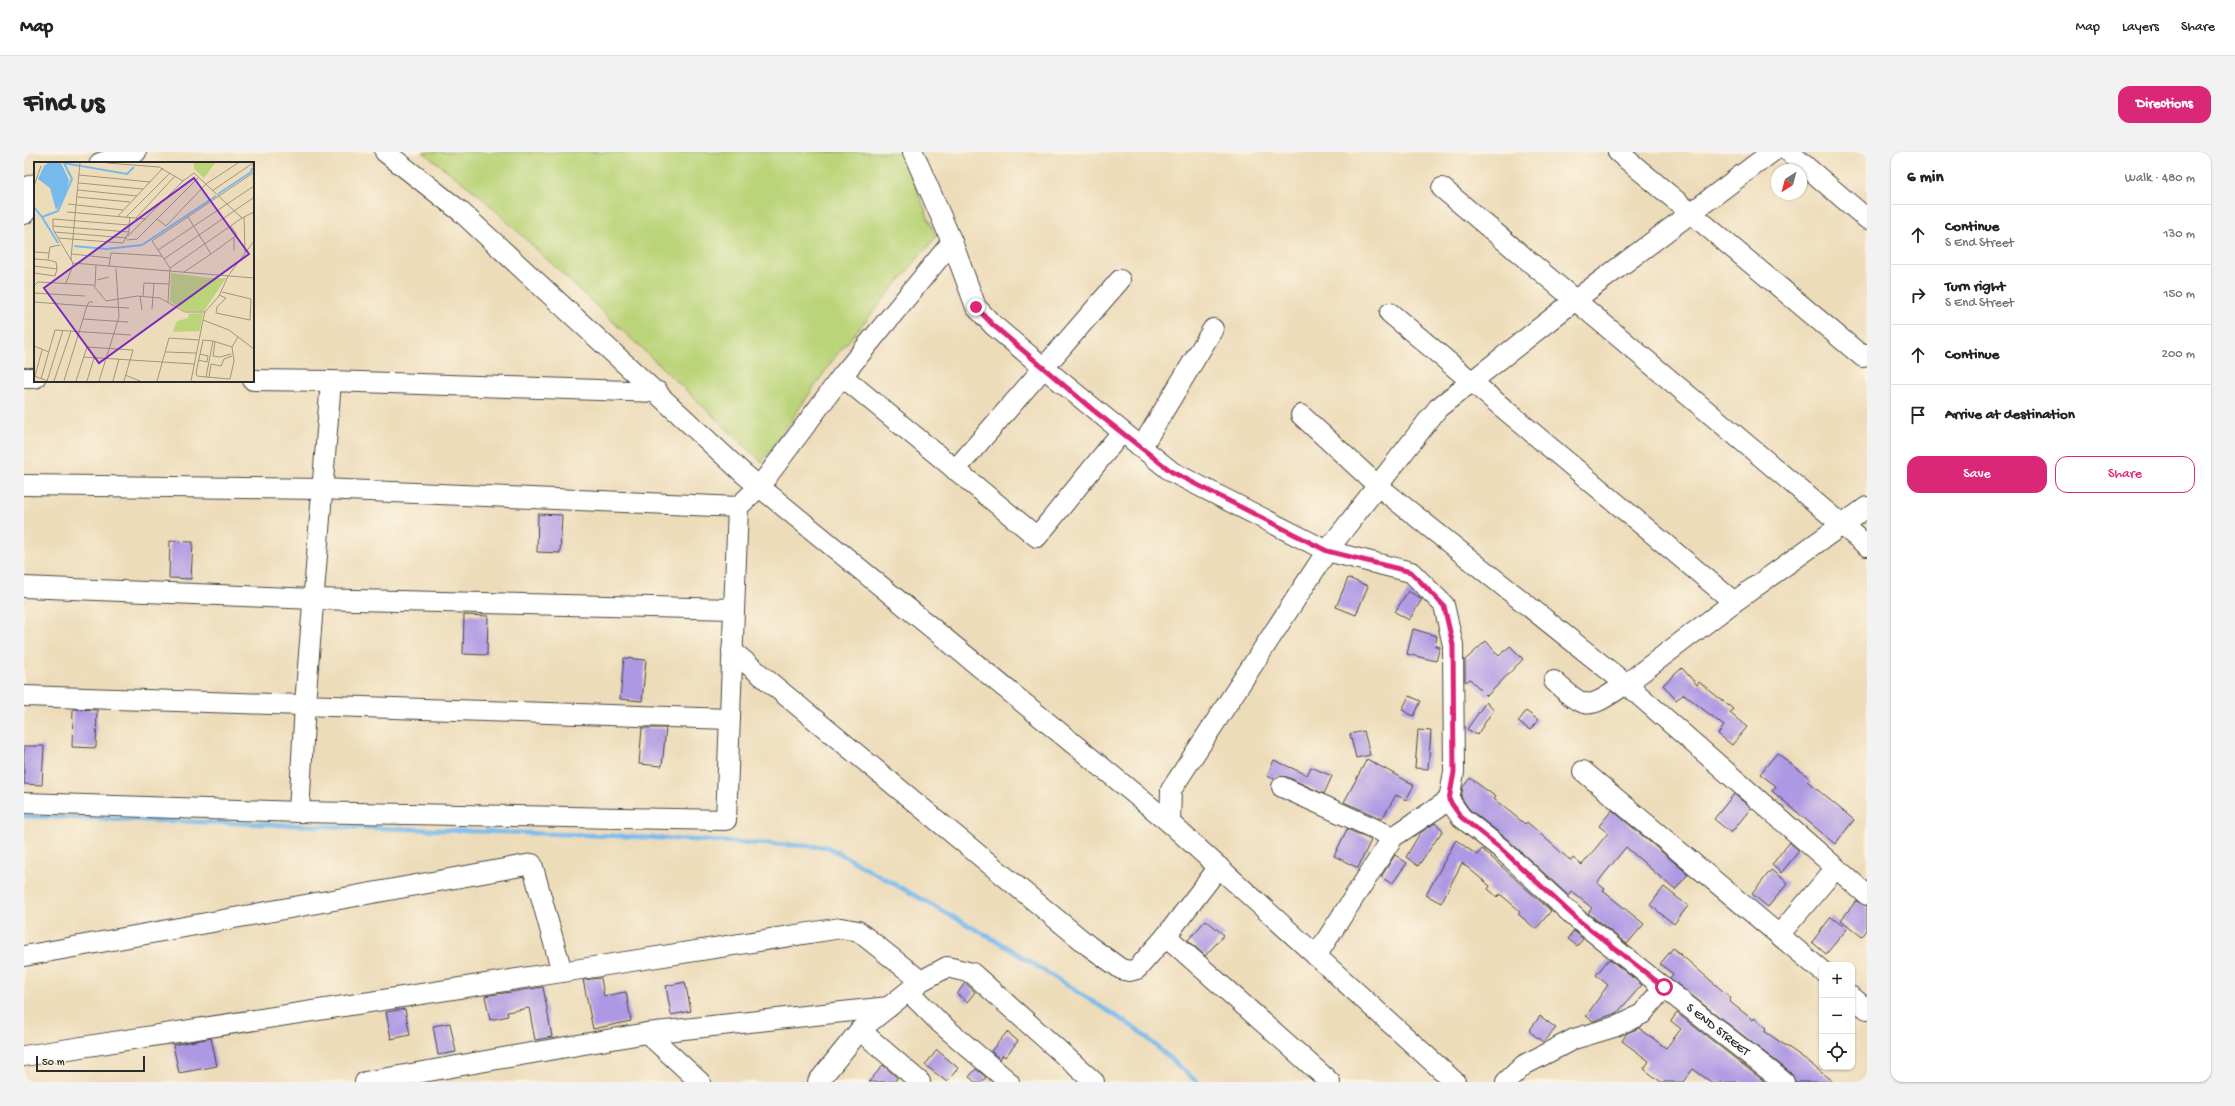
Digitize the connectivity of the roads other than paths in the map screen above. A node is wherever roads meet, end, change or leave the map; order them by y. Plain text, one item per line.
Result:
1 (136, 152) edge
2 (385, 152) edge
3 (913, 152) edge
4 (1618, 152) edge
5 (1772, 152) edge
6 (1789, 152) edge
7 (103, 162) edge
8 (34, 184) edge
9 (24, 188) edge
10 (1442, 188) dead end
11 (34, 200) edge
12 (1691, 213) junction
13 (24, 214) edge
14 (1867, 219) edge
15 (952, 242) junction
16 (1120, 280) dead end
17 (1574, 301) junction
18 (1390, 313) dead end
19 (1213, 329) dead end
20 (1867, 354) edge
21 (1044, 368) junction
22 (842, 376) junction
23 (254, 380) edge
24 (331, 381) junction
25 (1471, 382) junction
26 (658, 392) junction
27 (1301, 415) dead end
28 (1121, 433) junction
29 (1141, 448) junction
30 (955, 470) junction
31 (24, 484) edge
32 (760, 486) junction
33 (1378, 486) junction
34 (322, 489) junction
35 (738, 507) junction
36 (1867, 507) edge
37 (1843, 525) junction
38 (1867, 546) edge
39 (1327, 551) junction
40 (24, 587) edge
41 (313, 599) junction
42 (1734, 602) junction
43 (734, 609) junction
44 (732, 651) junction
45 (1554, 681) dead end
46 (1626, 684) junction
47 (24, 696) edge
48 (305, 704) junction
49 (730, 719) junction
50 (1583, 771) dead end
51 (1282, 788) dead end
52 (1449, 800) junction
53 (24, 802) edge
54 (299, 812) junction
55 (1170, 822) junction
56 (1393, 837) junction
57 (1219, 867) junction
58 (1835, 869) junction
59 (1867, 895) edge
60 (1779, 935) junction
61 (1166, 936) junction
62 (24, 956) edge
63 (1316, 956) junction
64 (1819, 968) edge
65 (562, 972) junction
66 (915, 986) junction
67 (1664, 987) junction
68 (1854, 998) edge
69 (889, 1007) junction
70 (1867, 1009) edge
71 (860, 1030) junction
72 (647, 1033) junction
73 (24, 1056) edge
74 (365, 1082) edge
75 (700, 1082) edge
76 (818, 1082) edge
77 (920, 1082) edge
78 (1009, 1082) edge
79 (1094, 1082) edge
80 (1330, 1082) edge
81 (1455, 1082) edge
82 (1506, 1082) edge
83 (1784, 1082) edge

1 - 7 street
2 - 26 street
3 - 15 street
4 - 12 street
5 - 12 street
6 - 14 street
8 - 9 street
10 - 17 street
11 - 13 street
12 - 17 street
12 - 20 street
15 - 21 street
15 - 22 street
16 - 21 street
17 - 25 street
17 - 37 street
18 - 25 street
19 - 29 street
21 - 28 street
21 - 30 street
22 - 30 street
22 - 32 street
23 - 24 street
24 - 26 street
24 - 34 street
25 - 33 street
25 - 42 street
26 - 32 street
27 - 33 street
28 - 29 street
28 - 30 street
29 - 39 street
31 - 34 street
32 - 35 street
32 - 55 street
33 - 39 street
33 - 46 street
34 - 35 street
34 - 41 street
35 - 43 street
36 - 37 street
37 - 38 street
37 - 42 street
39 - 52 street
39 - 55 street
40 - 41 street
41 - 43 street
41 - 48 street
42 - 46 street
43 - 44 street
44 - 49 street
44 - 61 street
45 - 46 street
46 - 58 street
47 - 48 street
48 - 49 street
48 - 54 street
49 - 54 street
50 - 60 street
51 - 56 street
52 - 56 street
52 - 67 street, S END STREET
53 - 54 street
55 - 57 street
56 - 63 street
57 - 61 street
57 - 63 street
58 - 59 street
58 - 60 street
60 - 64 street
61 - 80 street
62 - 65 street
63 - 81 street
65 - 66 street
65 - 73 street
66 - 69 street
66 - 78 street
66 - 79 street
67 - 82 street
67 - 83 street, S END STREET
68 - 70 street
69 - 71 street
69 - 72 street
71 - 76 street
71 - 77 street
72 - 74 street
72 - 75 street

